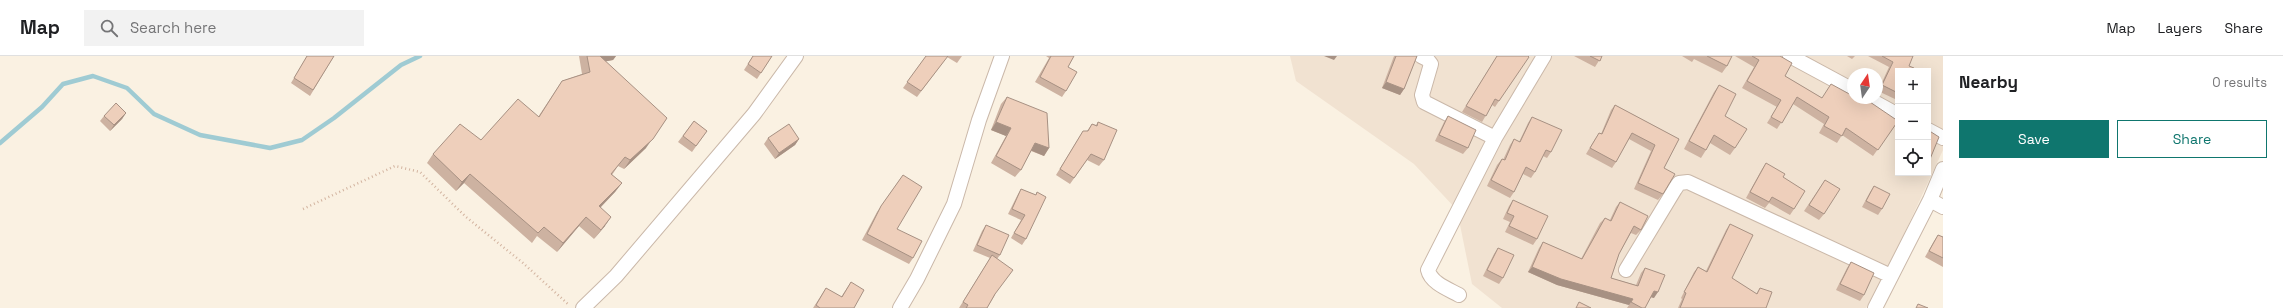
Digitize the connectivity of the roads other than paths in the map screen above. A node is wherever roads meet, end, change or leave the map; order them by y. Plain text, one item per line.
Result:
1 (796, 56) edge
2 (1002, 56) edge
3 (1421, 56) edge
4 (1544, 56) edge
5 (1790, 56) edge
6 (1847, 87) edge
7 (1878, 104) edge
8 (1895, 113) edge
9 (1931, 132) edge
10 (1495, 138) junction
11 (1943, 138) edge
12 (1943, 169) edge
13 (1930, 200) junction
14 (1943, 207) edge
15 (1626, 270) dead end
16 (1891, 276) junction
17 (1459, 295) dead end
18 (583, 308) edge
19 (900, 308) edge
20 (1875, 308) edge

1 - 18 street
2 - 19 street
3 - 10 street
4 - 10 street
5 - 6 street
7 - 8 street
9 - 11 street
10 - 17 street
12 - 13 street
13 - 14 street
13 - 16 street
15 - 16 street
16 - 20 street

